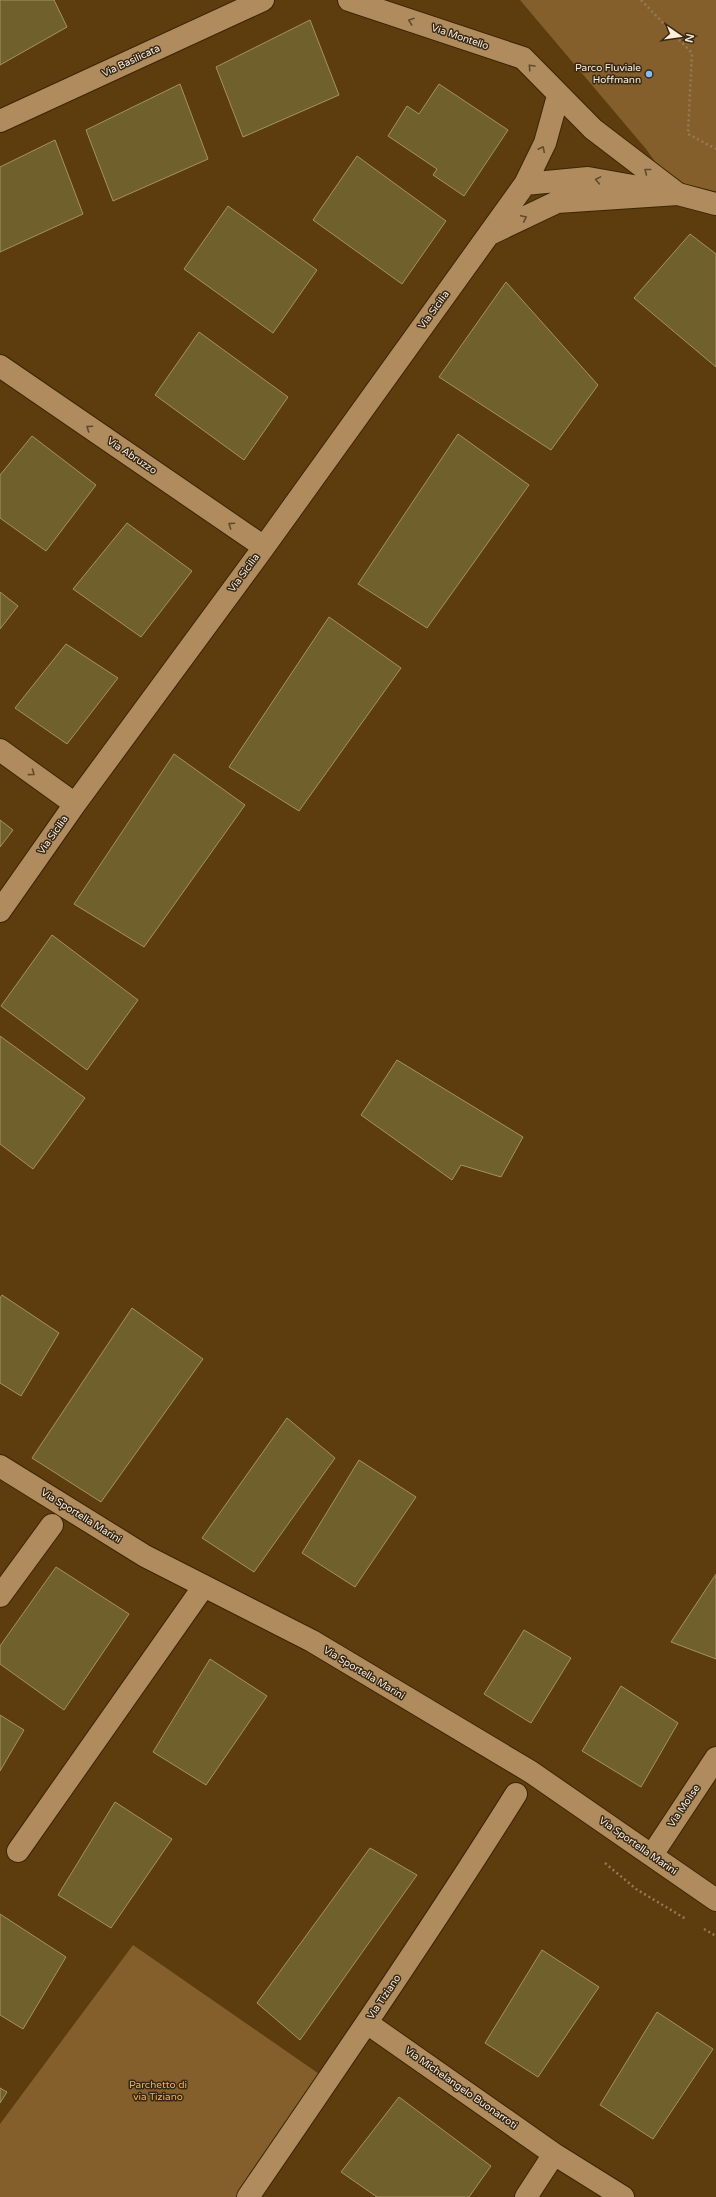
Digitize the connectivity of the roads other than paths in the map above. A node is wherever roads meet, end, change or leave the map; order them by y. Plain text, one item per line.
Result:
1 (263, 0) edge
2 (349, 0) edge
3 (558, 96) junction
4 (0, 121) edge
5 (525, 184) junction
6 (678, 194) junction
7 (716, 204) edge
8 (488, 234) junction
9 (0, 366) edge
10 (264, 546) junction
11 (0, 750) edge
12 (75, 804) junction
13 (0, 911) edge
14 (0, 1466) edge
15 (52, 1526) dead end
16 (204, 1586) junction
17 (0, 1596) edge
18 (716, 1758) edge
19 (516, 1794) dead end
20 (18, 1851) dead end
21 (652, 1855) junction
22 (716, 1900) edge
23 (367, 2023) junction
24 (554, 2154) junction
25 (248, 2197) edge
26 (526, 2197) edge
27 (623, 2197) edge

1 - 4 street, Via Basilicata
3 -> 2 street, Via Montello
5 -> 3 street
6 -> 3 street, Via Montello
6 -> 5 street, Via Sicilia
5 - 8 street, Via Sicilia
6 - 7 street, Via Sicilia
8 -> 6 street, Via Sicilia
8 - 10 street, Via Sicilia
10 -> 9 street, Via Abruzzo
10 - 12 street, Via Sicilia
11 -> 12 street
12 - 13 street, Via Sicilia
14 - 16 street, Via Sportella Marini
15 - 17 street
16 - 20 street
16 - 21 street, Via Sportella Marini
18 - 21 street, Via Molise
19 - 23 street, Via Tiziano
21 - 22 street, Via Sportella Marini
23 - 24 street, Via Michelangelo Buonarroti
23 - 25 street, Via Tiziano
24 - 26 street
24 - 27 street, Via Michelangelo Buonarroti

